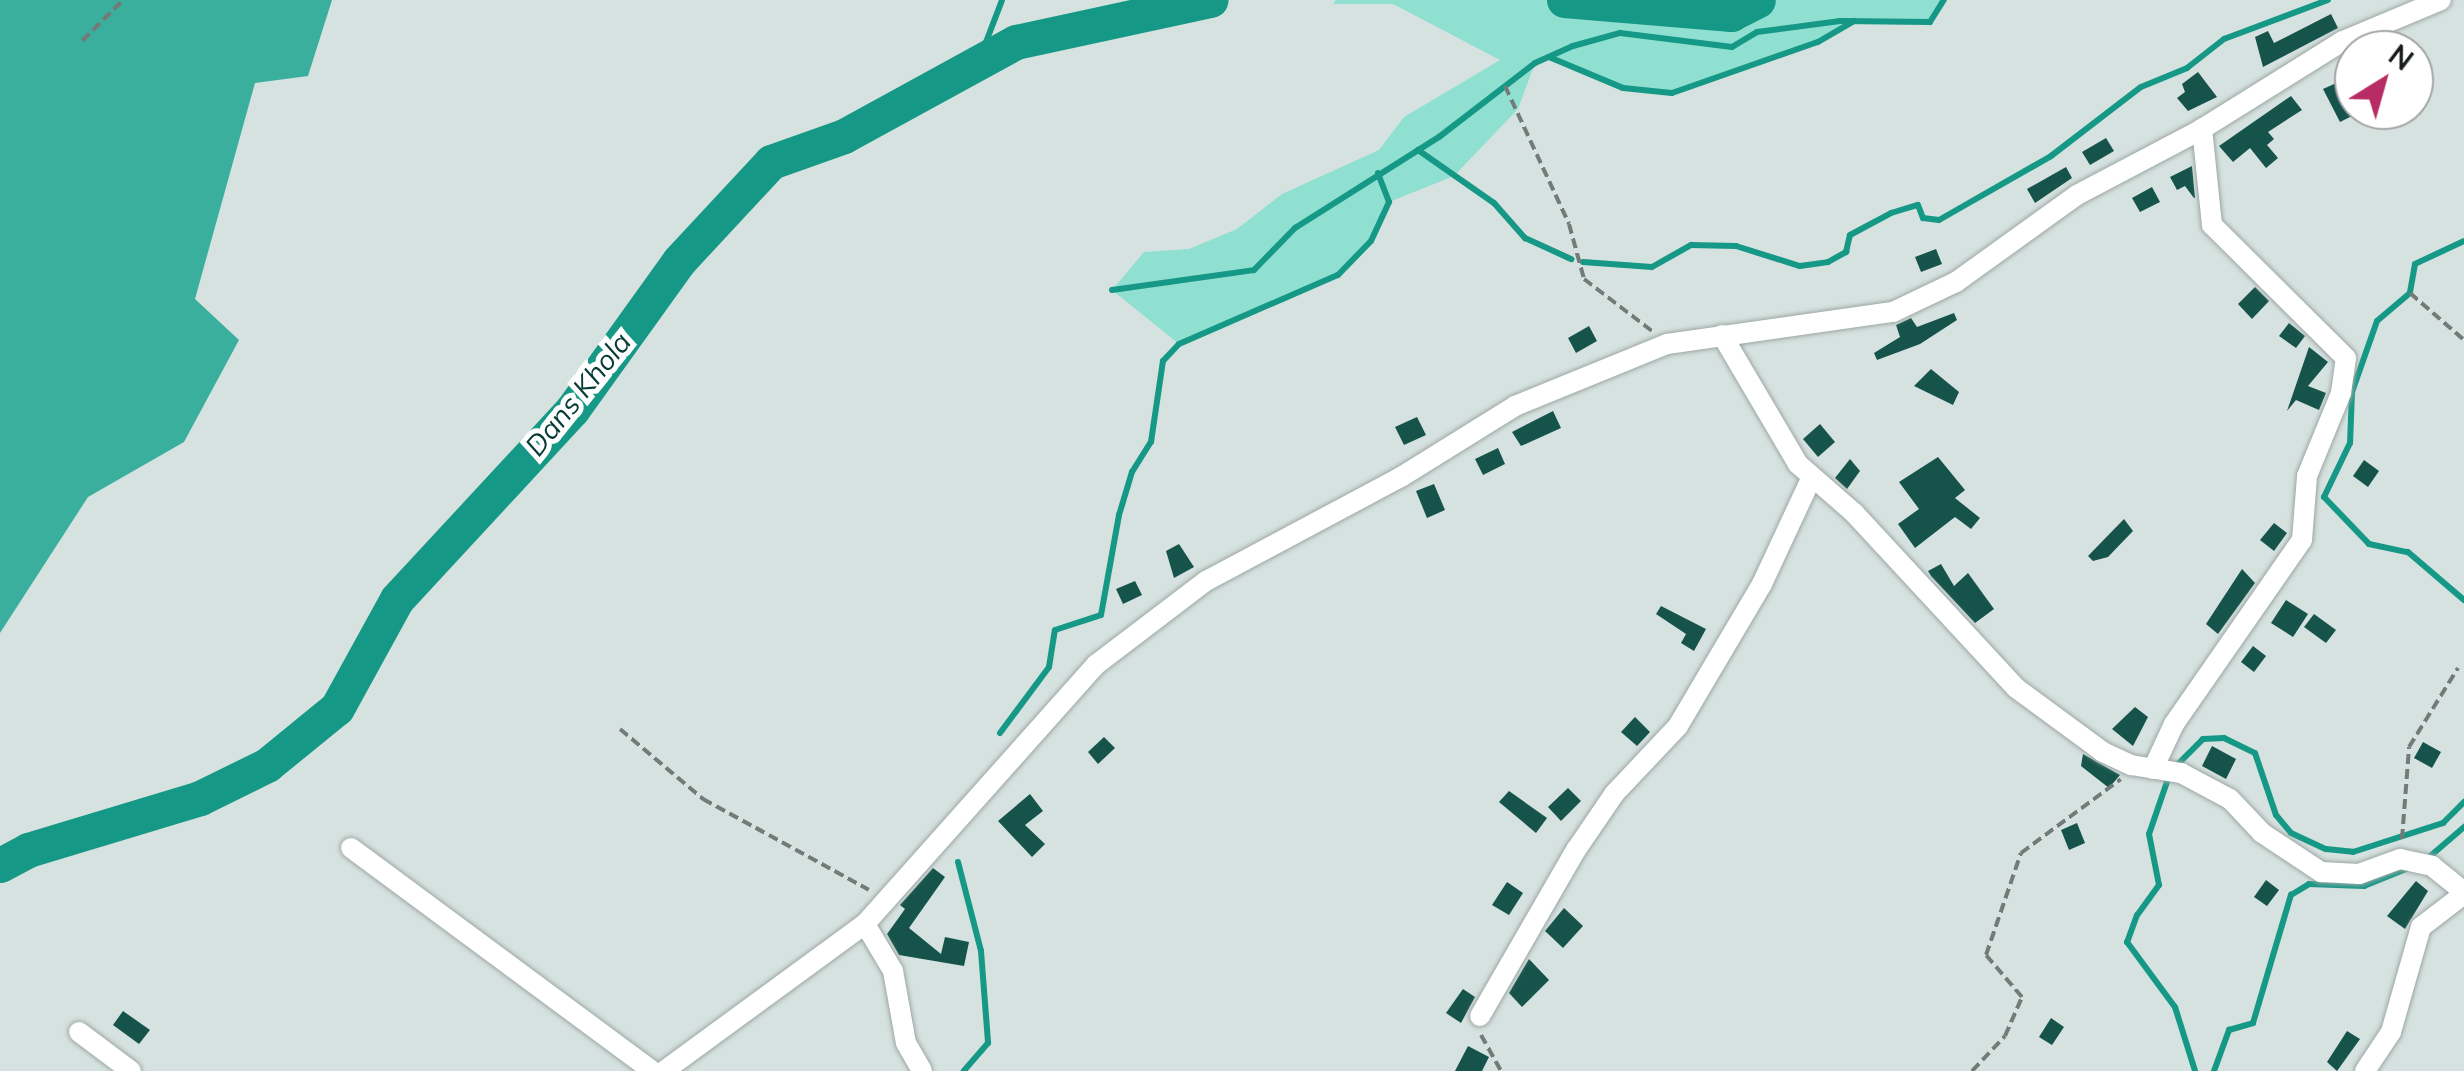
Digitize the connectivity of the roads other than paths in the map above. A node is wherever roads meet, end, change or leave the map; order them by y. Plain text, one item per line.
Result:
1 (2441, 0) edge
2 (2202, 129) junction
3 (1722, 336) junction
4 (1812, 478) junction
5 (2154, 769) junction
6 (351, 848) dead end
7 (2464, 893) edge
8 (865, 924) junction
9 (1480, 1016) road end
10 (79, 1032) dead end
11 (130, 1071) edge
12 (652, 1071) edge
13 (664, 1071) edge
14 (922, 1071) edge
15 (2365, 1071) edge

1 - 2 street
2 - 3 street
2 - 5 street
3 - 4 street
3 - 8 street
4 - 5 street
4 - 9 street
5 - 7 street
6 - 12 street
7 - 15 street
8 - 13 street
8 - 14 street
10 - 11 street

